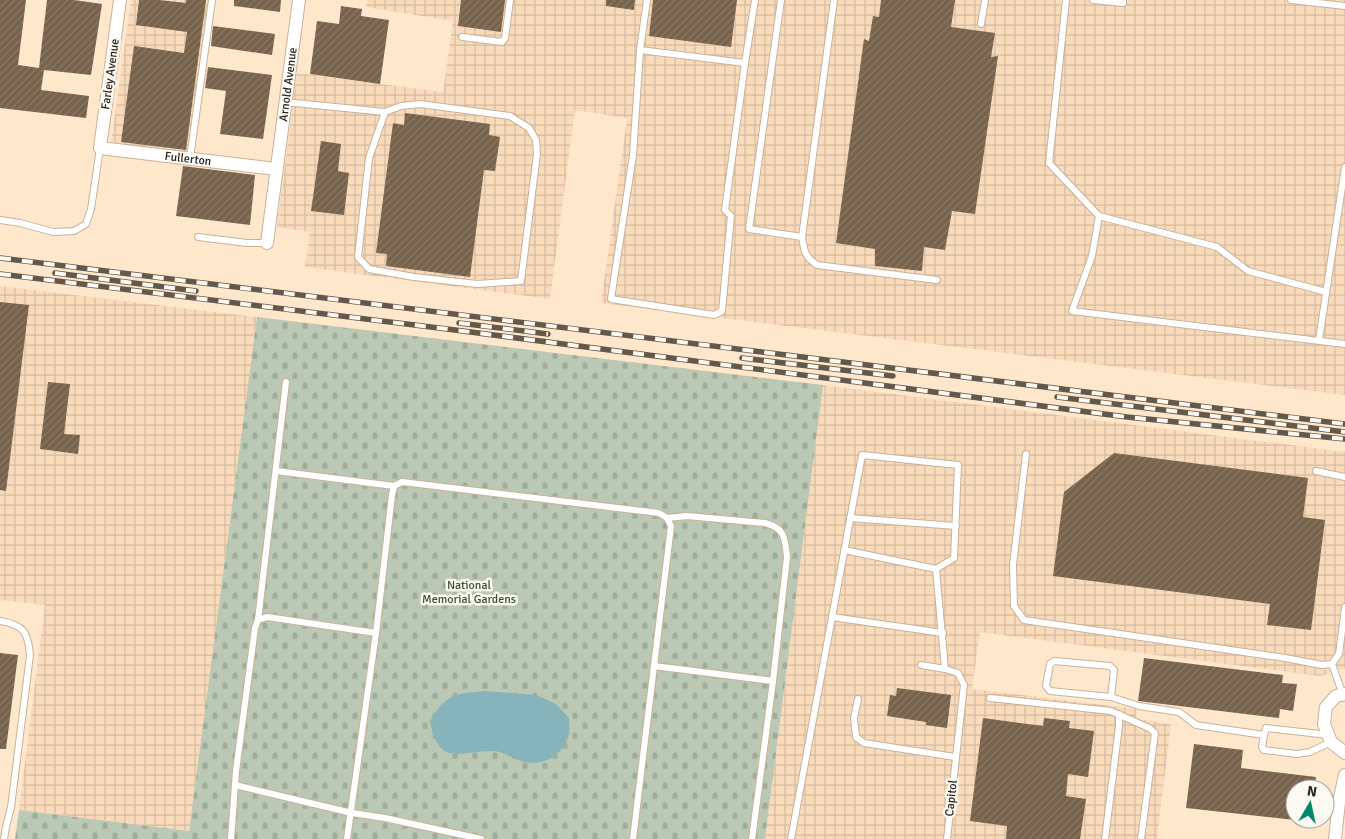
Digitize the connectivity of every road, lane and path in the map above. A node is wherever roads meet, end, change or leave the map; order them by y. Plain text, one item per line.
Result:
1 (120, 0) edge
2 (212, 0) edge
3 (299, 0) edge
4 (510, 0) edge
5 (647, 0) edge
6 (755, 0) edge
7 (781, 0) edge
8 (834, 0) edge
9 (984, 0) edge
10 (1066, 0) edge
11 (1093, 0) edge
12 (1123, 0) edge
13 (1291, 0) edge
14 (1345, 6) edge
15 (981, 24) dead end
16 (462, 37) dead end
17 (640, 50) junction
18 (745, 63) junction
19 (285, 102) junction
20 (385, 112) junction
21 (100, 148) junction
22 (190, 158) junction
23 (1345, 167) edge
24 (276, 170) junction
25 (1099, 216) junction
26 (0, 220) edge
27 (198, 237) dead end
28 (802, 237) junction
29 (267, 243) joint
30 (937, 280) dead end
31 (1326, 292) junction
32 (1319, 340) junction
33 (1345, 344) edge
34 (286, 382) dead end
35 (1026, 454) dead end
36 (1316, 471) dead end
37 (276, 472) junction
38 (1345, 477) edge
39 (394, 486) junction
40 (667, 518) junction
41 (850, 518) junction
42 (956, 526) junction
43 (844, 550) junction
44 (936, 569) junction
45 (1345, 607) edge
46 (832, 618) junction
47 (258, 620) junction
48 (0, 621) edge
49 (376, 633) junction
50 (943, 633) junction
51 (1332, 664) junction
52 (654, 666) junction
53 (921, 666) dead end
54 (945, 669) junction
55 (773, 681) junction
56 (1344, 694) edge
57 (1111, 697) junction
58 (990, 698) dead end
59 (858, 699) dead end
60 (1120, 714) junction
61 (1264, 735) junction
62 (1330, 739) junction
63 (1345, 753) edge
64 (955, 757) junction
65 (1345, 775) edge
66 (235, 785) junction
67 (1342, 802) edge
68 (352, 813) junction
69 (6, 827) junction
70 (0, 835) edge
71 (471, 838) edge
72 (4, 839) edge
73 (231, 839) edge
74 (347, 839) edge
75 (482, 839) edge
76 (633, 839) edge
77 (752, 839) edge
78 (791, 839) edge
79 (947, 839) edge
80 (1105, 839) edge
81 (1141, 839) edge
82 (1335, 839) edge

1 - 21 street, Farley Avenue
2 - 22 lane
3 - 19 street, Arnold Avenue
4 - 16 lane
5 - 17 lane
6 - 18 lane
7 - 28 lane
8 - 28 lane
9 - 15 lane
10 - 25 lane
11 - 12 lane
13 - 14 lane
17 - 18 lane
17 - 18 lane
19 - 20 lane
19 - 24 street, Arnold Avenue
20 - 20 lane
21 - 22 street, Fullerton
21 - 26 lane
22 - 24 street, Fullerton
23 - 31 lane
24 - 29 street, Arnold Avenue
25 - 31 lane
25 - 32 lane
27 - 29 lane
28 - 30 lane
31 - 32 lane
32 - 33 lane
34 - 37 lane
35 - 51 lane
36 - 38 lane
37 - 39 lane
37 - 47 lane
39 - 40 lane
39 - 49 lane
40 - 52 lane
40 - 55 lane
41 - 42 lane
41 - 42 lane
41 - 43 lane
42 - 44 lane
43 - 44 lane
43 - 46 lane
44 - 50 lane
45 - 51 lane
46 - 50 lane
46 - 78 lane
47 - 49 lane
47 - 66 lane
48 - 69 lane
49 - 68 lane
50 - 54 lane
51 - 56 lane
52 - 55 lane
52 - 76 lane
53 - 54 lane
54 - 64 lane, Capitol
55 - 77 lane
56 - 62 street
57 - 57 lane
57 - 61 lane
58 - 60 lane
59 - 64 lane
60 - 80 lane
60 - 81 lane
61 - 62 lane
61 - 62 lane
62 - 63 street
64 - 79 lane, Capitol
65 - 67 street
66 - 68 lane
66 - 73 lane
67 - 82 street
68 - 71 lane
68 - 74 lane
69 - 70 lane
69 - 72 lane
71 - 75 lane

